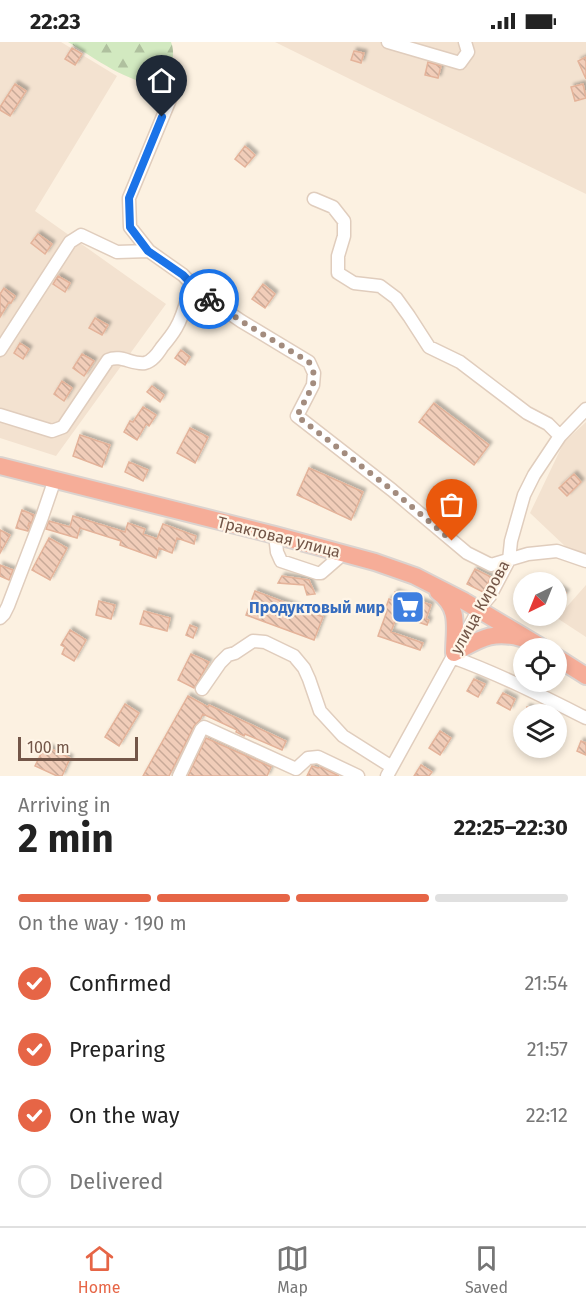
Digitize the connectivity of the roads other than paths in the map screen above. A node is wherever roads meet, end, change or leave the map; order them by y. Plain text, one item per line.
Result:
1 (388, 42) edge
2 (465, 42) edge
3 (171, 97) dead end
4 (314, 199) dead end
5 (148, 251) junction
6 (192, 283) junction
7 (0, 350) edge
8 (586, 410) edge
9 (0, 415) edge
10 (560, 436) junction
11 (0, 466) edge
12 (55, 479) junction
13 (275, 535) junction
14 (344, 553) junction
15 (509, 560) junction
16 (586, 561) edge
17 (415, 576) junction
18 (479, 609) junction
19 (0, 618) edge
20 (520, 638) edge
21 (527, 638) edge
22 (453, 655) junction
23 (567, 664) edge
24 (586, 676) edge
25 (202, 689) dead end
26 (586, 718) edge
27 (390, 772) edge
28 (179, 776) edge
29 (358, 776) edge

1 - 2 street
3 - 5 street
4 - 10 street
5 - 6 street
5 - 7 street
6 - 9 street
6 - 15 street
8 - 10 street, улица Кирова
10 - 15 street, улица Кирова
11 - 12 highway, Трактовая улица
12 - 13 highway, Трактовая улица
12 - 19 street
13 - 14 highway, Трактовая улица
13 - 14 street
14 - 17 highway, Трактовая улица
15 - 16 street
15 - 18 street, улица Кирова
17 - 18 highway, Трактовая улица
17 - 22 highway
18 - 21 highway, Трактовая улица
18 - 22 street, улица Кирова
20 - 22 highway
22 - 26 street
22 - 27 street, улица Кирова
23 - 24 highway
25 - 27 street
28 - 29 street

